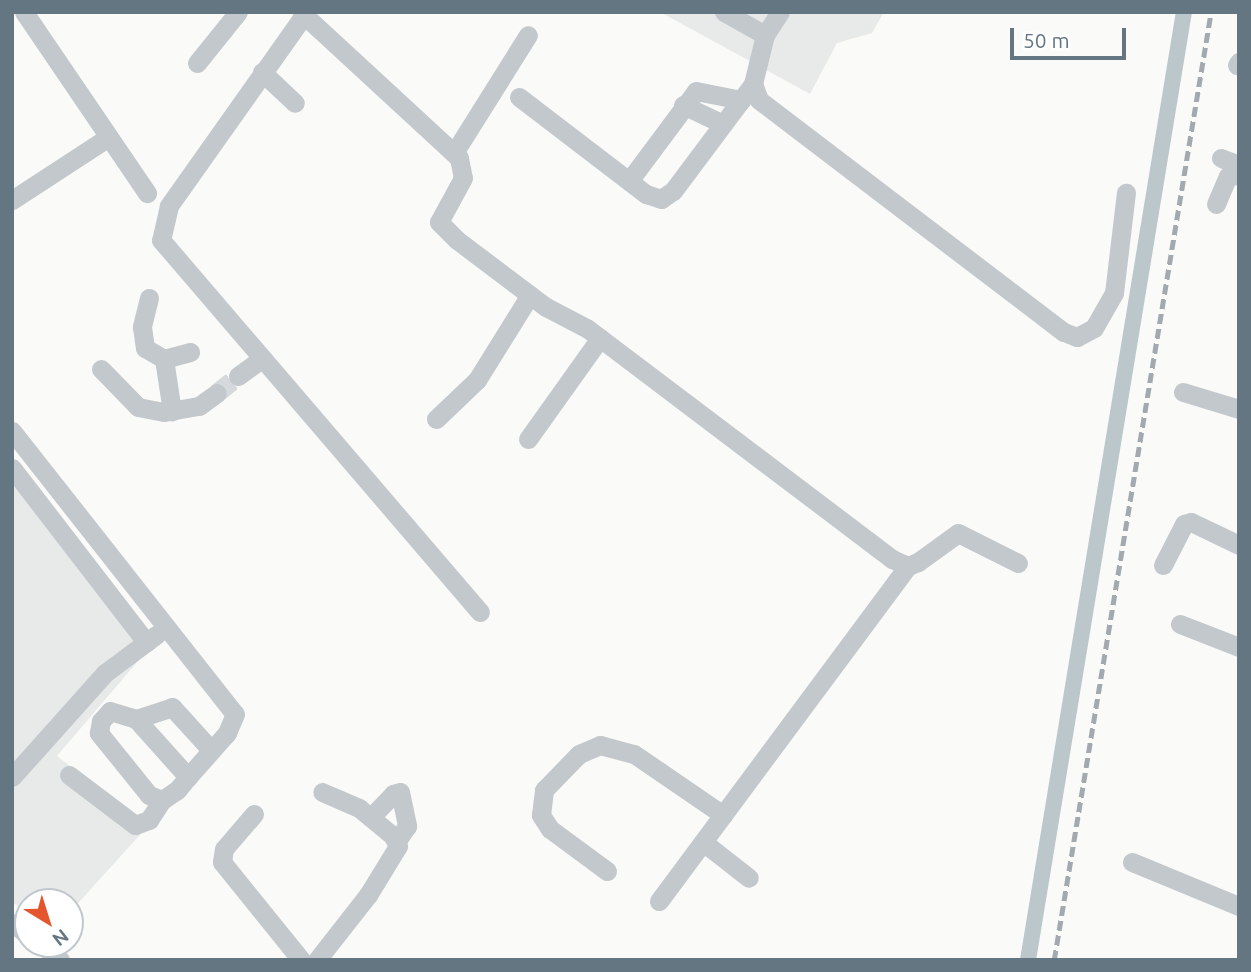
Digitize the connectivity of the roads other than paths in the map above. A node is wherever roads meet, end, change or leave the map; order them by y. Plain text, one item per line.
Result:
1 (24, 12) edge
2 (239, 12) edge
3 (724, 12) edge
4 (780, 12) edge
5 (303, 14) edge
6 (528, 35) dead end
7 (765, 35) junction
8 (197, 63) dead end
9 (262, 72) junction
10 (753, 84) junction
11 (519, 97) dead end
12 (741, 100) junction
13 (295, 103) dead end
14 (682, 105) junction
15 (723, 124) junction
16 (107, 138) junction
17 (454, 153) junction
18 (1239, 175) edge
19 (629, 181) junction
20 (147, 193) dead end
21 (1126, 193) dead end
22 (12, 200) edge
23 (1216, 204) dead end
24 (530, 295) junction
25 (149, 298) dead end
26 (600, 338) junction
27 (190, 352) dead end
28 (164, 359) junction
29 (261, 359) junction
30 (101, 369) dead end
31 (238, 376) tunnel mouth
32 (217, 393) tunnel mouth
33 (1183, 393) dead end
34 (1239, 409) edge
35 (172, 411) junction
36 (436, 419) dead end
37 (12, 431) edge
38 (528, 439) dead end
39 (12, 468) edge
40 (1239, 545) edge
41 (1018, 563) dead end
42 (1163, 565) dead end
43 (908, 566) junction
44 (480, 612) dead end
45 (1180, 624) dead end
46 (168, 626) junction
47 (146, 642) junction
48 (1239, 647) edge
49 (136, 719) junction
50 (211, 750) junction
51 (69, 775) dead end
52 (12, 777) edge
53 (188, 777) junction
54 (322, 792) dead end
55 (162, 800) junction
56 (254, 814) dead end
57 (723, 815) junction
58 (371, 817) junction
59 (397, 841) junction
60 (703, 842) junction
61 (1132, 862) dead end
62 (607, 871) dead end
63 (749, 878) dead end
64 (659, 901) dead end
65 (1239, 906) edge
66 (301, 960) edge
67 (317, 960) edge

1 - 16 street
2 - 8 street
3 - 7 street
4 - 7 street
5 - 9 street
5 - 17 street
6 - 17 street
7 - 10 street
9 - 13 street
9 - 29 street
10 - 12 street
10 - 21 street
11 - 19 street
12 - 14 street
12 - 15 street
14 - 15 street
14 - 19 street
15 - 19 street
16 - 20 street
16 - 22 street
17 - 24 street
18 - 23 street
24 - 26 street
24 - 36 street
25 - 28 street
26 - 38 street
26 - 43 street
27 - 28 street
28 - 35 street
29 - 31 street
29 - 44 street
30 - 35 street
32 - 35 street
33 - 34 street
37 - 46 street
39 - 47 street
40 - 42 street
41 - 43 street
43 - 57 street
45 - 48 street
46 - 47 street
46 - 50 street
47 - 52 street
49 - 50 street
49 - 53 street
49 - 55 street
50 - 53 street
51 - 55 street
53 - 55 street
54 - 58 street
56 - 66 street
57 - 60 street
57 - 62 street
58 - 59 street
58 - 59 street
59 - 67 street
60 - 63 street
60 - 64 street
61 - 65 street

